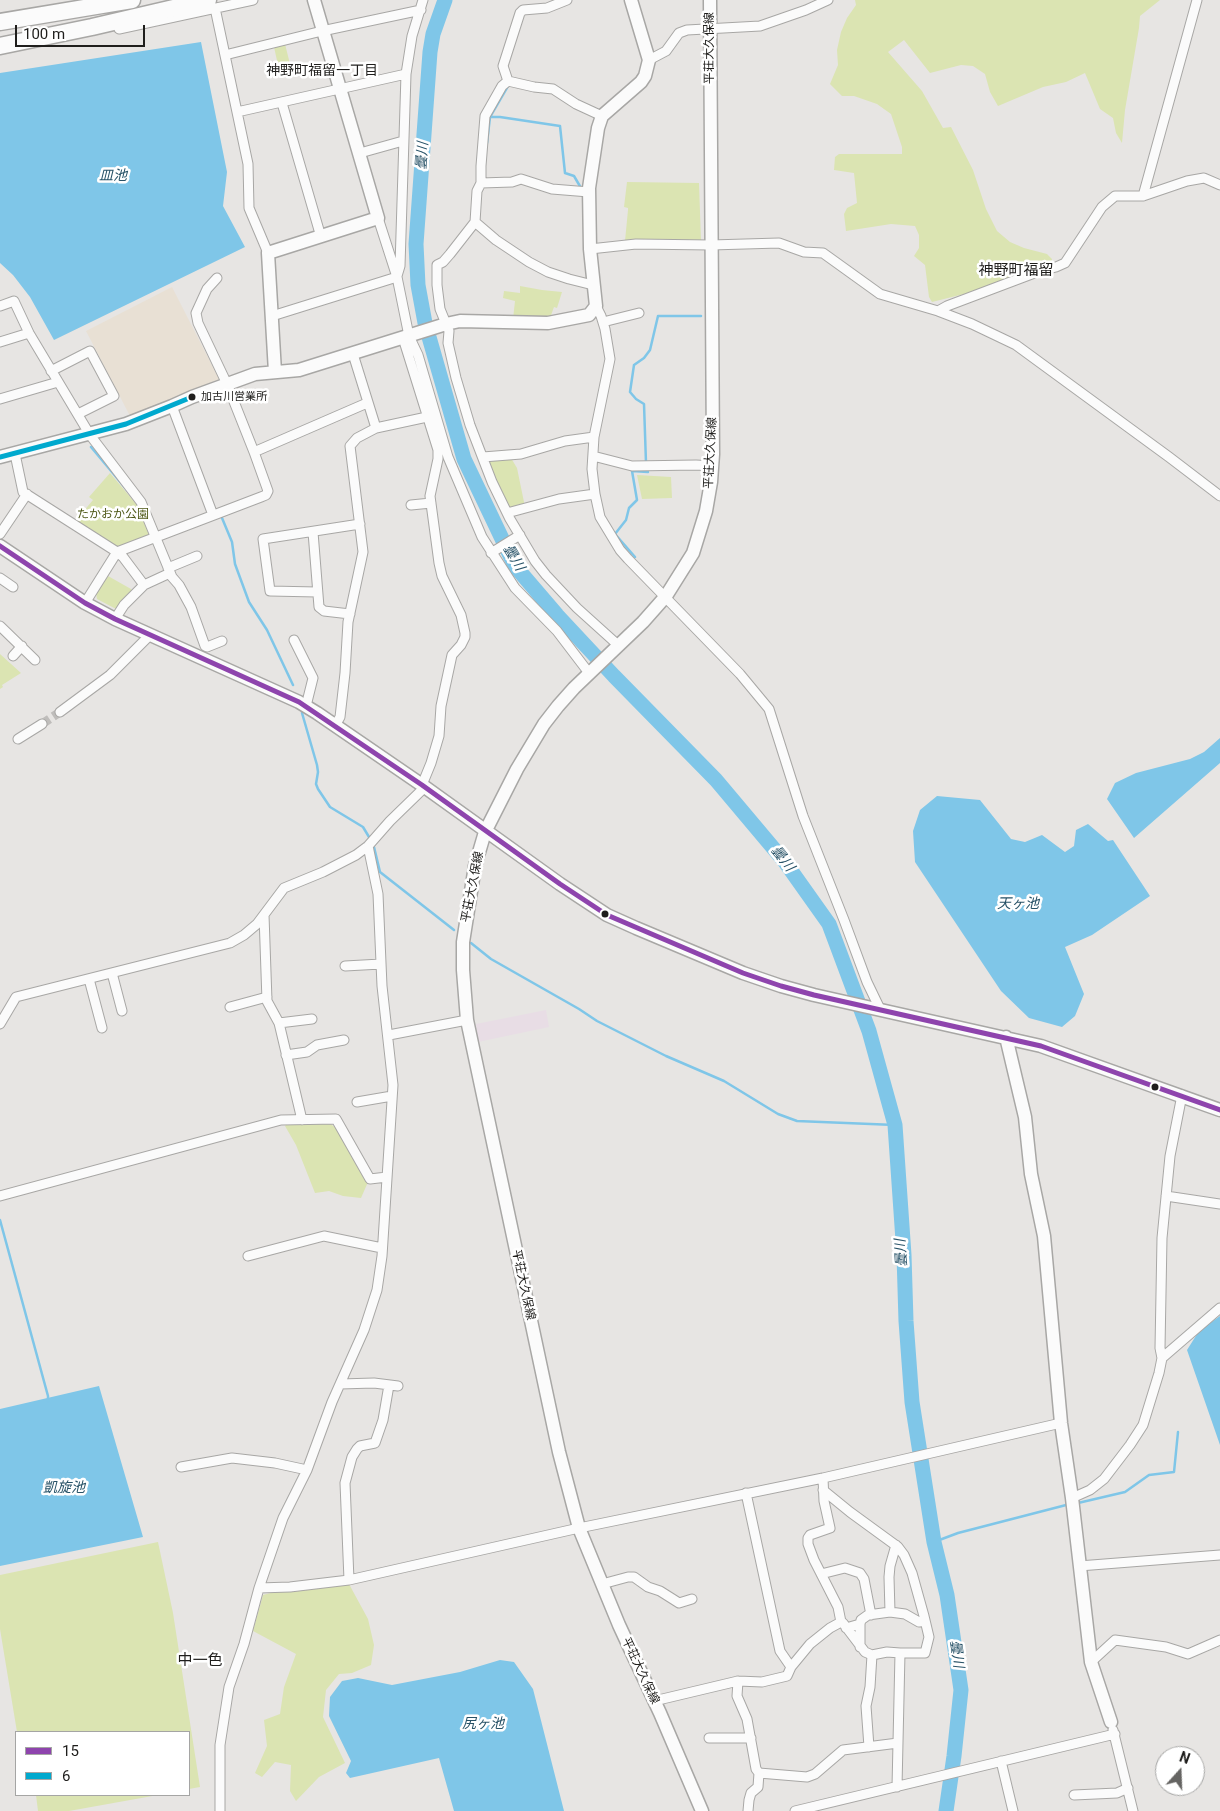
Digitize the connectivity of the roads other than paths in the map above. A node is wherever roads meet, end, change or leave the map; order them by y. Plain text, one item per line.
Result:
1 (106, 0) edge
2 (132, 0) edge
3 (193, 0) edge
4 (254, 0) edge
5 (314, 0) edge
6 (423, 0) edge
7 (567, 0) edge
8 (631, 0) edge
9 (710, 0) edge
10 (828, 0) edge
11 (1196, 0) edge
12 (212, 4) edge
13 (420, 10) junction
14 (0, 11) edge
15 (0, 22) edge
16 (711, 30) junction
17 (322, 31) junction
18 (0, 34) edge
19 (0, 46) edge
20 (0, 52) edge
21 (226, 55) junction
22 (649, 60) junction
23 (406, 74) junction
24 (508, 81) junction
25 (339, 89) junction
26 (282, 103) junction
27 (237, 112) junction
28 (602, 116) junction
29 (403, 141) junction
30 (360, 153) junction
31 (481, 183) junction
32 (1220, 185) edge
33 (589, 192) junction
34 (1143, 196) junction
35 (378, 218) junction
36 (475, 222) junction
37 (321, 237) junction
38 (711, 245) junction
39 (590, 249) junction
40 (268, 253) junction
41 (397, 277) junction
42 (217, 278) dead end
43 (593, 285) junction
44 (0, 306) edge
45 (596, 306) junction
46 (938, 311) junction
47 (639, 313) dead end
48 (272, 316) junction
49 (604, 322) junction
50 (446, 324) junction
51 (29, 333) junction
52 (406, 337) junction
53 (0, 342) edge
54 (353, 354) junction
55 (51, 370) junction
56 (275, 372) junction
57 (58, 382) junction
58 (227, 384) junction
59 (0, 399) edge
60 (367, 403) junction
61 (172, 406) junction
62 (78, 414) junction
63 (427, 417) junction
64 (376, 428) junction
65 (90, 434) junction
66 (594, 437) junction
67 (254, 452) junction
68 (15, 454) junction
69 (593, 456) junction
70 (0, 457) edge
71 (483, 458) junction
72 (712, 466) junction
73 (27, 494) junction
74 (595, 494) junction
75 (1220, 496) edge
76 (431, 503) junction
77 (411, 505) dead end
78 (507, 513) junction
79 (213, 515) junction
80 (360, 524) junction
81 (313, 532) junction
82 (0, 534) edge
83 (520, 535) junction
84 (156, 538) junction
85 (0, 546) edge
86 (117, 552) junction
87 (491, 552) junction
88 (197, 556) dead end
89 (169, 570) junction
90 (0, 578) edge
91 (144, 585) junction
92 (13, 586) dead end
93 (317, 592) junction
94 (666, 596) junction
95 (85, 603) junction
96 (350, 614) junction
97 (114, 619) junction
98 (0, 626) edge
99 (150, 635) junction
100 (294, 640) dead end
101 (222, 641) dead end
102 (22, 646) junction
103 (616, 647) junction
104 (13, 656) dead end
105 (36, 660) dead end
106 (591, 672) junction
107 (306, 706) junction
108 (60, 712) tunnel mouth
109 (42, 724) tunnel mouth
110 (336, 724) junction
111 (18, 739) dead end
112 (423, 786) junction
113 (486, 832) junction
114 (368, 846) junction
115 (264, 915) junction
116 (381, 964) junction
117 (345, 966) dead end
118 (112, 973) junction
119 (89, 979) junction
120 (267, 998) junction
121 (230, 1007) dead end
122 (880, 1009) junction
123 (122, 1011) dead end
124 (312, 1018) dead end
125 (467, 1020) junction
126 (279, 1023) junction
127 (0, 1024) edge
128 (102, 1028) dead end
129 (389, 1035) junction
130 (1006, 1037) junction
131 (344, 1040) dead end
132 (286, 1054) junction
133 (1182, 1095) junction
134 (392, 1096) junction
135 (357, 1102) dead end
136 (1220, 1110) edge
137 (302, 1120) junction
138 (386, 1176) junction
139 (0, 1196) edge
140 (1166, 1196) junction
141 (1220, 1204) edge
142 (382, 1248) junction
143 (248, 1256) dead end
144 (1220, 1308) edge
145 (1162, 1358) junction
146 (340, 1384) junction
147 (1061, 1423) junction
148 (181, 1466) dead end
149 (307, 1470) junction
150 (823, 1478) junction
151 (823, 1490) junction
152 (746, 1493) junction
153 (1072, 1504) junction
154 (579, 1528) junction
155 (896, 1545) junction
156 (1220, 1556) edge
157 (1079, 1566) junction
158 (821, 1574) junction
159 (349, 1580) junction
160 (602, 1584) junction
161 (259, 1588) junction
162 (692, 1599) dead end
163 (890, 1612) junction
164 (871, 1615) junction
165 (925, 1621) junction
166 (860, 1624) junction
167 (844, 1625) junction
168 (1220, 1640) edge
169 (860, 1647) junction
170 (900, 1653) junction
171 (872, 1655) junction
172 (1091, 1662) junction
173 (791, 1667) junction
174 (738, 1681) junction
175 (654, 1701) junction
176 (1113, 1728) junction
177 (709, 1738) dead end
178 (751, 1738) junction
179 (898, 1743) junction
180 (869, 1747) junction
181 (1001, 1761) junction
182 (760, 1774) junction
183 (897, 1787) junction
184 (1128, 1788) junction
185 (1074, 1795) dead end
186 (220, 1811) edge
187 (702, 1811) edge
188 (748, 1811) edge
189 (795, 1811) edge
190 (1013, 1811) edge
191 (1133, 1811) edge

1 - 14 highway
2 - 15 highway
3 - 18 highway
4 - 12 street
5 - 17 main road
6 - 13 street
7 - 24 street
8 - 22 main road
9 - 16 main road, 平荘大久保線
10 - 16 street
11 - 34 street
12 - 19 highway
12 - 20 street
12 - 21 street
13 - 17 street
13 - 23 street
16 - 22 street
16 - 38 main road, 平荘大久保線
17 - 21 street
17 - 25 main road
21 - 27 street
22 - 28 main road
23 - 25 street
23 - 29 street
24 - 28 street
24 - 31 street
25 - 26 street
25 - 30 main road
26 - 27 street
26 - 37 street
27 - 40 street
28 - 33 main road
29 - 30 street
29 - 41 street
30 - 35 main road
31 - 33 street
31 - 36 street
32 - 34 street
33 - 39 main road
34 - 46 street
35 - 37 main road
35 - 41 street
36 - 43 street
36 - 50 street
37 - 40 main road
38 - 39 street
38 - 46 street
38 - 72 main road, 平荘大久保線
39 - 43 main road
40 - 48 main road
41 - 48 street
41 - 52 street
42 - 58 street
43 - 45 main road
44 - 51 street
45 - 49 street
45 - 50 main road
46 - 75 street
47 - 49 street
48 - 56 main road
49 - 66 street
50 - 52 main road
50 - 71 street
51 - 53 street
51 - 55 street
52 - 54 main road
52 - 63 street
52 - 87 street
54 - 56 main road
54 - 60 street
55 - 57 street
55 - 62 street
56 - 58 main road
57 - 59 street
57 - 62 street
58 - 61 main road
58 - 67 street
60 - 64 street
60 - 67 street
61 - 65 main road
61 - 79 street
62 - 65 street
63 - 64 street
63 - 76 street
64 - 80 street
65 - 68 main road
65 - 84 street
66 - 69 street
66 - 71 street
67 - 79 street
68 - 70 main road
68 - 73 street
69 - 72 street
69 - 74 street
71 - 78 street
72 - 94 main road, 平荘大久保線
73 - 82 street
73 - 86 street
74 - 78 street
74 - 94 street
76 - 77 street
76 - 112 street
78 - 83 street
79 - 84 street
80 - 81 street
80 - 96 street
81 - 93 street
81 - 93 street
83 - 87 street
83 - 103 street
84 - 86 street
84 - 89 street
85 - 95 main road
86 - 91 street
86 - 95 street
87 - 106 street
88 - 89 street
89 - 91 street
89 - 101 street
90 - 92 street
91 - 97 street
93 - 96 street
94 - 103 main road, 平荘大久保線
94 - 122 street
95 - 97 main road
96 - 110 street
97 - 99 main road
98 - 102 street
99 - 107 main road
99 - 108 street
100 - 107 street
102 - 104 street
102 - 105 street
103 - 106 main road, 平荘大久保線
106 - 113 main road, 平荘大久保線
107 - 110 main road
109 - 111 street
110 - 112 main road
112 - 113 main road
112 - 114 street
113 - 122 main road
113 - 125 main road, 平荘大久保線
114 - 115 street
114 - 116 street
115 - 118 street
115 - 120 street
116 - 117 street
116 - 129 street
118 - 119 street
118 - 123 street
119 - 127 street
119 - 128 street
120 - 121 street
120 - 126 street
122 - 130 main road
124 - 126 street
125 - 129 street
125 - 154 main road, 平荘大久保線
126 - 132 street
129 - 134 street
130 - 133 main road
130 - 147 main road
131 - 132 street
132 - 137 street
133 - 136 main road
133 - 140 street
134 - 135 street
134 - 138 street
137 - 138 street
137 - 139 street
138 - 142 street
140 - 141 street
140 - 145 street
142 - 143 street
142 - 146 street
144 - 145 street
145 - 153 street
146 - 149 street
146 - 159 street
147 - 150 street
147 - 153 main road
148 - 149 street
149 - 161 street
150 - 151 street
150 - 152 street
151 - 155 street
151 - 158 street
152 - 154 street
152 - 173 street
153 - 157 main road
154 - 159 street
154 - 160 main road, 平荘大久保線
155 - 163 street
155 - 165 street
156 - 157 street
157 - 172 main road
158 - 164 street
158 - 167 street
159 - 161 street
160 - 162 street
160 - 175 main road, 平荘大久保線
161 - 186 street
163 - 164 street
163 - 165 street
164 - 166 street
165 - 170 street
166 - 167 street
166 - 169 street
167 - 169 street
167 - 173 street
168 - 172 street
169 - 171 street
170 - 171 street
170 - 179 street
171 - 180 street
172 - 176 main road
173 - 174 street
174 - 175 street
174 - 178 street
175 - 187 main road, 平荘大久保線
176 - 181 street
176 - 184 street
177 - 178 street
178 - 182 street
179 - 180 street
179 - 183 street
180 - 182 street
181 - 183 street
181 - 190 street
182 - 188 street
183 - 189 street
184 - 185 street
184 - 191 street

